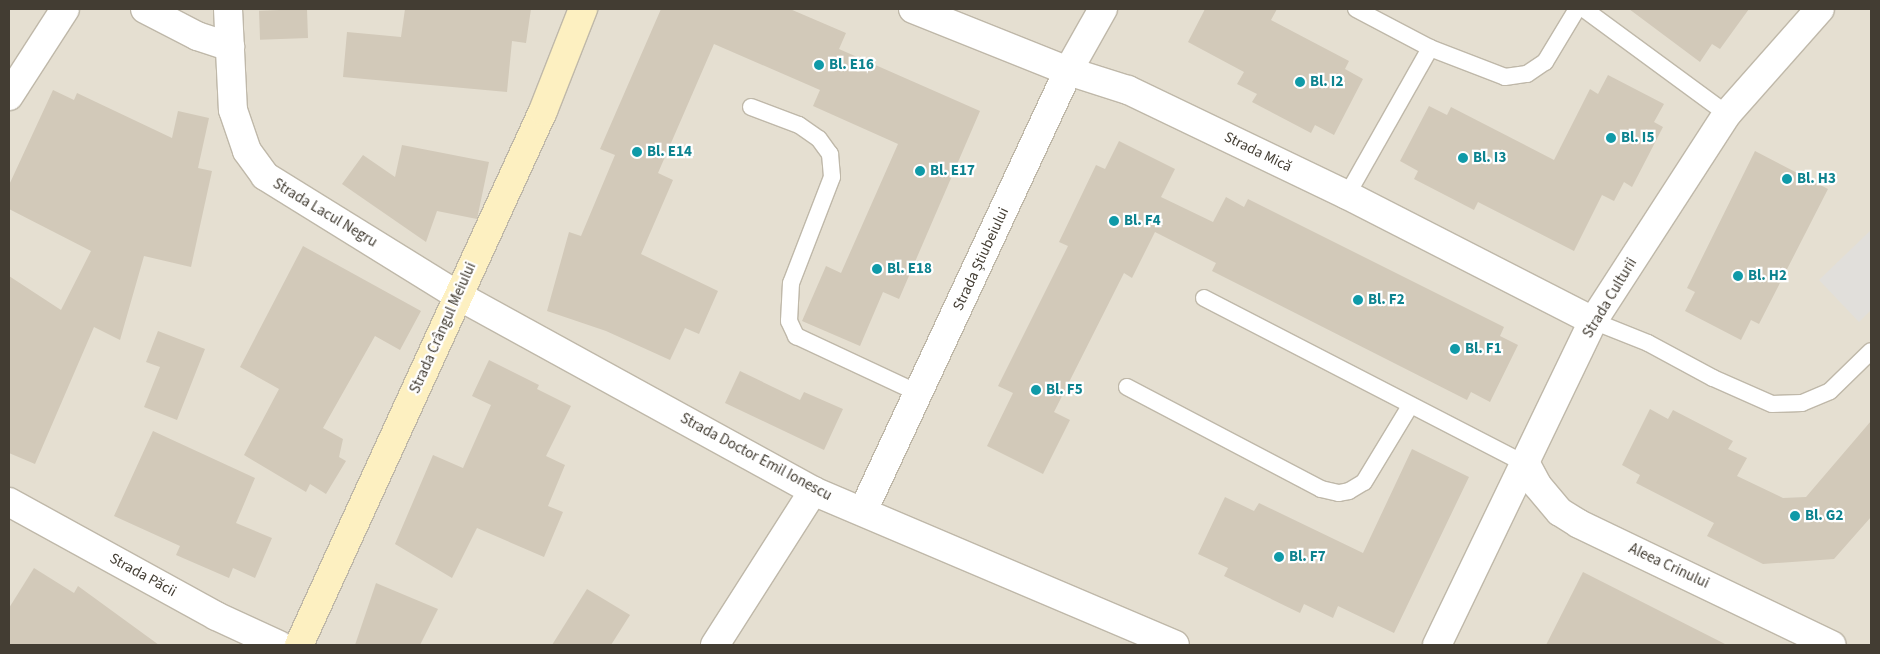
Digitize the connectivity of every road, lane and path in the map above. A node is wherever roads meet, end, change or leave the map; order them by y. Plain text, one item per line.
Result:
1 (65, 9) edge
2 (145, 9) edge
3 (228, 9) edge
4 (583, 9) edge
5 (913, 9) edge
6 (1103, 9) edge
7 (1356, 9) edge
8 (1577, 9) edge
9 (1584, 9) edge
10 (1820, 9) edge
11 (230, 48) junction
12 (1430, 48) junction
13 (1068, 71) junction
14 (9, 96) edge
15 (751, 107) dead end
16 (1728, 114) junction
17 (1347, 195) junction
18 (458, 295) junction
19 (1204, 298) dead end
20 (1593, 321) junction
21 (1871, 351) edge
22 (1127, 387) dead end
23 (918, 393) junction
24 (1410, 406) junction
25 (1526, 464) junction
26 (813, 491) junction
27 (9, 502) edge
28 (863, 510) junction
29 (279, 645) edge
30 (299, 645) edge
31 (715, 645) edge
32 (1175, 645) edge
33 (1437, 645) edge
34 (1831, 645) edge

1 - 14 street
2 - 11 street
3 - 11 street, Strada Lacul Negru
4 - 18 street, Strada Crângul Meiului
5 - 13 street, Strada Mică
6 - 13 street, Strada Știubeiului
7 - 12 lane
8 - 12 lane
9 - 16 lane
10 - 16 street, Strada Culturii
11 - 18 street, Strada Lacul Negru
12 - 17 lane
13 - 17 street, Strada Mică
13 - 23 street, Strada Știubeiului
15 - 23 lane
16 - 20 street, Strada Culturii
17 - 20 street, Strada Mică
18 - 26 street, Strada Doctor Emil Ionescu
18 - 30 street, Strada Crângul Meiului
19 - 24 lane
20 - 21 lane
20 - 25 street, Strada Culturii
22 - 24 lane
23 - 28 street, Strada Știubeiului
24 - 25 lane
25 - 33 street, Strada Culturii
25 - 34 street, Aleea Crinului
26 - 28 street, Strada Doctor Emil Ionescu
26 - 31 street
27 - 29 street, Strada Păcii
28 - 32 street, Strada Doctor Emil Ionescu

